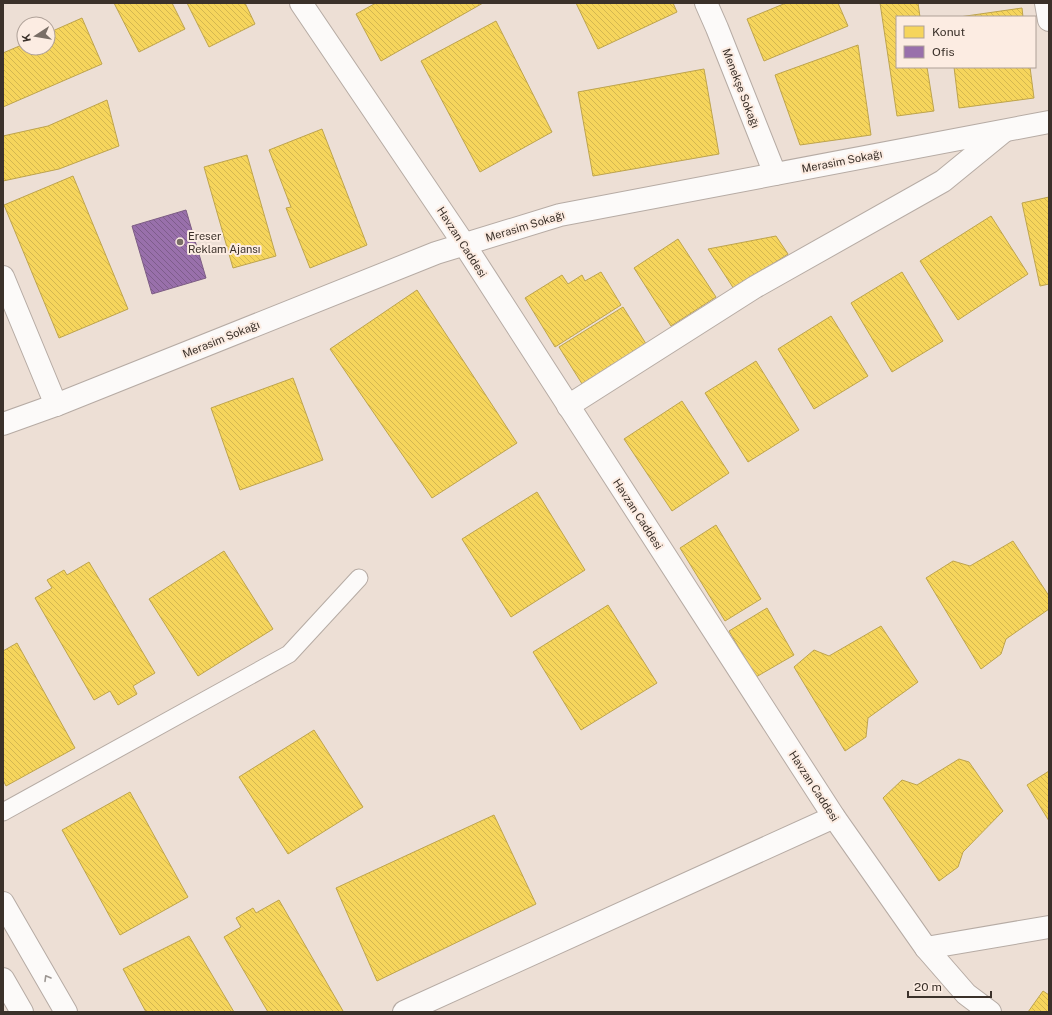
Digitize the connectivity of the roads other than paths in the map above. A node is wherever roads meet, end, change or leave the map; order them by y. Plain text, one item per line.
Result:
1 (301, 3) edge
2 (706, 3) edge
3 (1046, 3) edge
4 (1049, 20) edge
5 (1049, 122) edge
6 (1005, 131) junction
7 (775, 174) junction
8 (464, 244) junction
9 (3, 277) edge
10 (56, 405) junction
11 (568, 406) junction
12 (3, 424) edge
13 (359, 578) dead end
14 (3, 812) edge
15 (834, 817) junction
16 (3, 903) edge
17 (1049, 927) edge
18 (926, 948) junction
19 (3, 979) edge
20 (22, 1012) edge
21 (66, 1012) edge
22 (404, 1012) edge
23 (990, 1012) edge

1 - 8 street, Havzan Caddesi
2 - 7 street, Menekşe Sokağı
3 - 4 street
5 - 6 street, Merasim Sokağı
6 - 7 street, Merasim Sokağı
6 - 11 street
7 - 8 street, Merasim Sokağı
8 - 10 street, Merasim Sokağı
8 - 11 street, Havzan Caddesi
9 - 10 street
10 - 12 street, Merasim Sokağı
11 - 15 street, Havzan Caddesi
13 - 14 lane
15 - 18 street, Havzan Caddesi
15 - 22 street
21 -> 16 street
17 - 18 street
18 - 23 street, Havzan Caddesi
19 - 20 street

